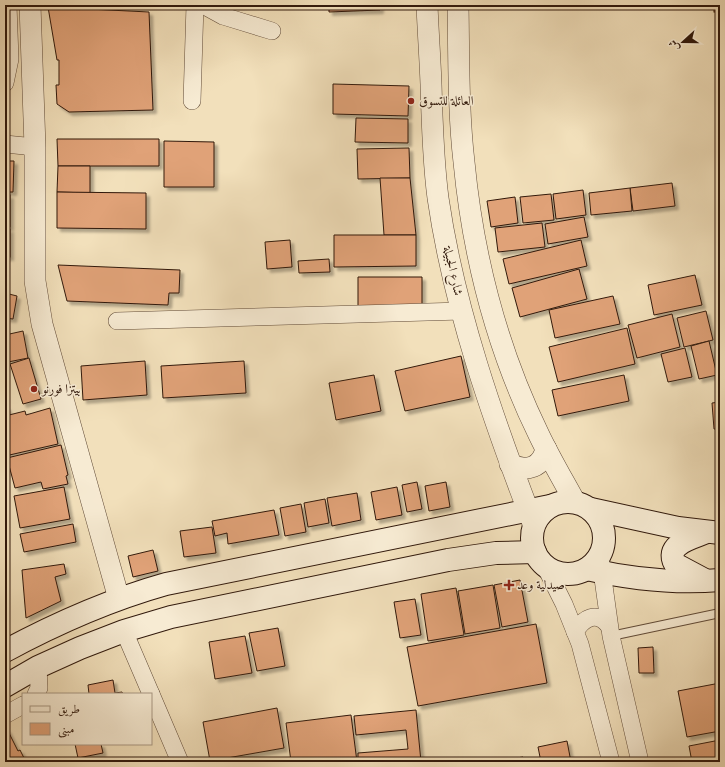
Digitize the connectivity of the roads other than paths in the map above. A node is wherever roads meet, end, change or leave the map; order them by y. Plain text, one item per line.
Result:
1 (8, 5) edge
2 (30, 5) edge
3 (195, 5) edge
4 (203, 5) edge
5 (427, 5) edge
6 (458, 5) edge
7 (272, 31) dead end
8 (7, 40) edge
9 (5, 83) edge
10 (192, 101) dead end
11 (5, 144) edge
12 (35, 147) junction
13 (462, 312) junction
14 (117, 321) dead end
15 (546, 449) junction
16 (510, 464) junction
17 (583, 506) junction
18 (531, 518) junction
19 (470, 522) junction
20 (714, 532) edge
21 (476, 555) junction
22 (540, 559) junction
23 (596, 566) junction
24 (714, 580) edge
25 (119, 599) junction
26 (720, 614) edge
27 (124, 631) junction
28 (610, 631) junction
29 (575, 632) junction
30 (5, 651) edge
31 (38, 667) junction
32 (5, 686) edge
33 (36, 693) edge
34 (151, 693) edge
35 (152, 696) edge
36 (22, 706) edge
37 (5, 716) edge
38 (180, 762) edge
39 (611, 762) edge
40 (640, 762) edge

1 - 8 street
2 - 12 street
3 - 10 street
4 - 7 street
5 - 13 street, شارع الجبيلة
6 - 15 street
8 - 9 street
11 - 12 street
12 - 25 street
13 - 14 street
13 - 16 street, شارع الجبيلة
15 - 16 street
15 - 17 street
16 - 18 street, شارع الجبيلة
17 - 18 main road
17 - 20 main road
17 - 23 main road
18 - 19 main road
18 - 22 main road
19 - 21 main road
19 - 25 main road
20 - 24 main road
21 - 22 main road
21 - 27 main road
22 - 23 main road
22 - 29 street
23 - 24 main road
23 - 28 street
25 - 30 main road
26 - 28 lane
27 - 31 main road
27 - 34 street
28 - 29 street
28 - 40 street
29 - 39 street
31 - 32 main road
31 - 33 street
35 - 38 street
36 - 37 street

